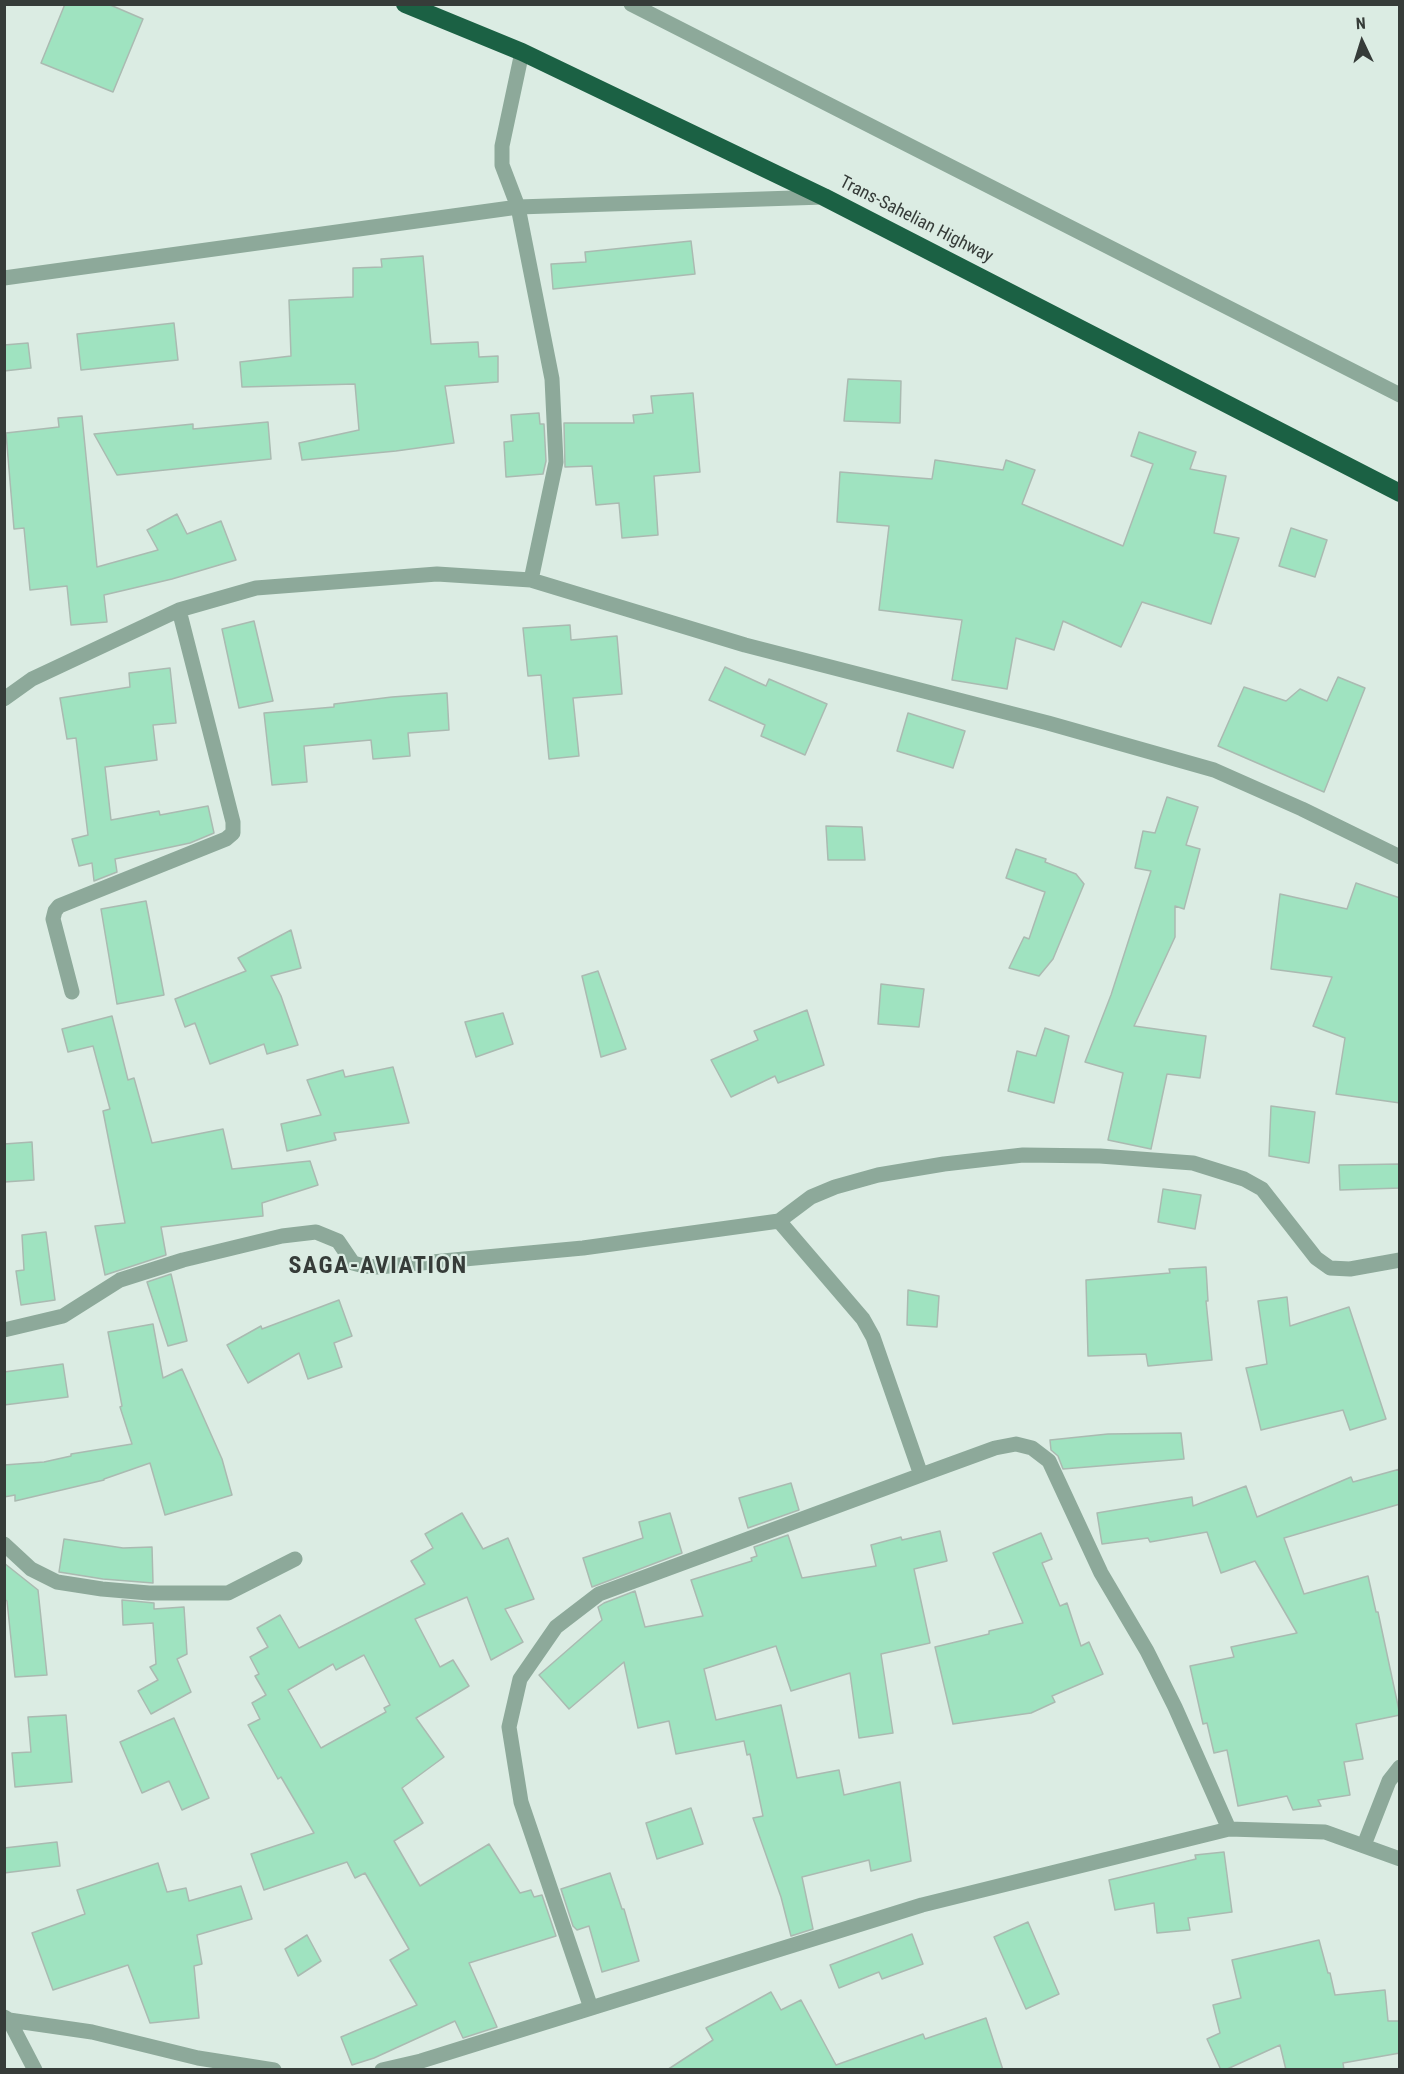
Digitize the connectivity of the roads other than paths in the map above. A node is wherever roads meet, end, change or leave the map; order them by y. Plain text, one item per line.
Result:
1 (405, 4) edge
2 (630, 4) edge
3 (522, 52) junction
4 (824, 197) junction
5 (518, 207) junction
6 (4, 278) edge
7 (1400, 395) edge
8 (1400, 493) edge
9 (531, 580) junction
10 (179, 610) junction
11 (4, 699) edge
12 (1400, 857) edge
13 (72, 992) dead end
14 (779, 1221) junction
15 (1400, 1260) edge
16 (4, 1330) edge
17 (921, 1475) junction
18 (4, 1544) edge
19 (295, 1558) dead end
20 (1400, 1767) edge
21 (1229, 1829) junction
22 (1364, 1845) junction
23 (1400, 1858) edge
24 (591, 2008) junction
25 (7, 2018) edge
26 (424, 2065) edge
27 (34, 2070) edge
28 (274, 2070) edge
29 (382, 2070) edge

1 - 3 highway, Trans-Sahelian Highway
2 - 7 street
3 - 4 highway, Trans-Sahelian Highway
3 - 5 street
4 - 5 street
4 - 8 highway, Trans-Sahelian Highway
5 - 6 street
5 - 9 street
9 - 10 street
9 - 12 street
10 - 11 street
10 - 13 street
14 - 15 street
14 - 16 street
14 - 17 street
17 - 21 street
17 - 24 street
18 - 19 street
20 - 22 street
21 - 22 street
21 - 24 street
22 - 23 street
24 - 26 street
25 - 27 street
25 - 28 street
26 - 29 street

